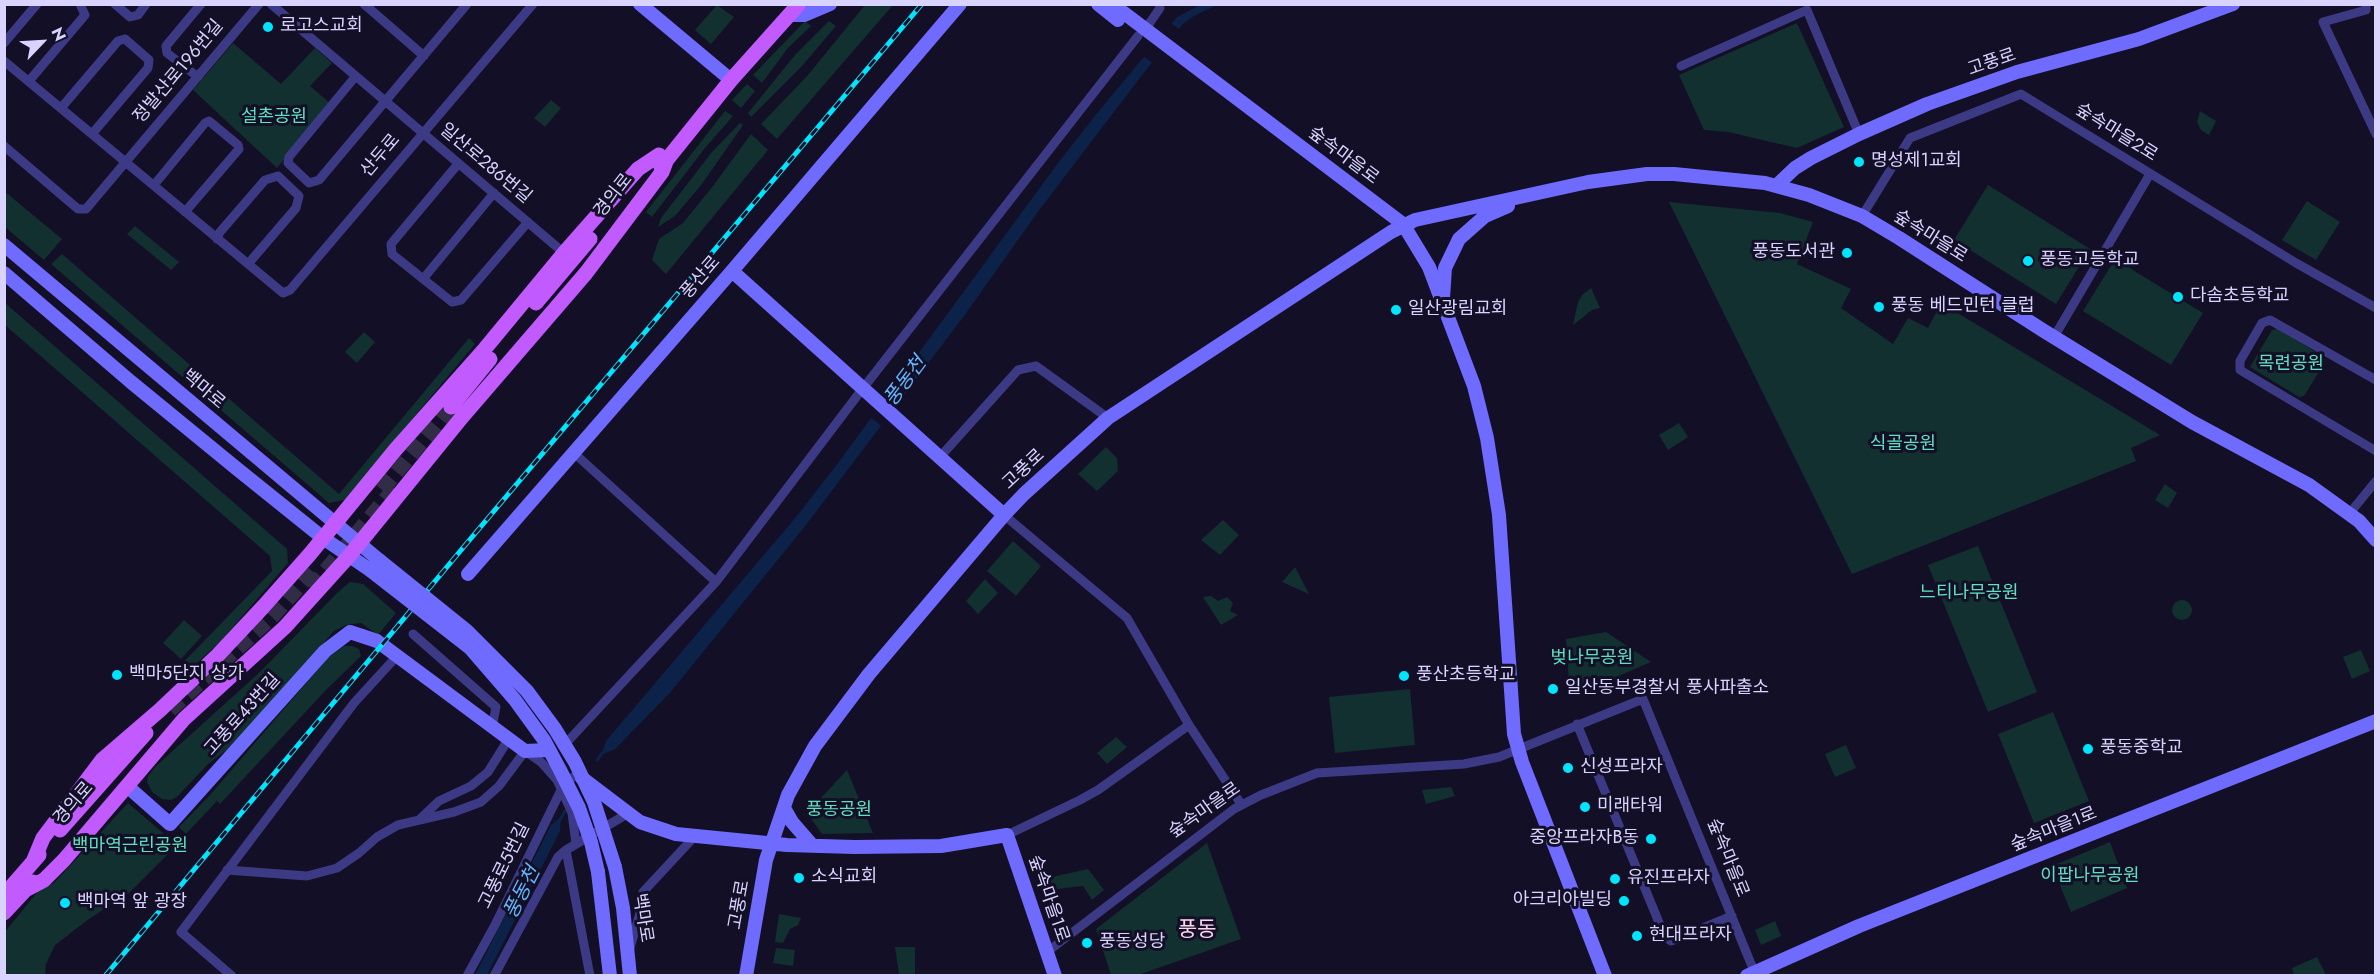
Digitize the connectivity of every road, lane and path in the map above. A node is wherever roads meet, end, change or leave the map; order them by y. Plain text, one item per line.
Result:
1 (37, 4) edge
2 (80, 4) edge
3 (115, 4) edge
4 (146, 4) edge
5 (201, 4) edge
6 (259, 4) edge
7 (271, 4) edge
8 (364, 4) edge
9 (533, 4) edge
10 (640, 4) edge
11 (830, 4) edge
12 (960, 4) edge
13 (1098, 4) edge
14 (1112, 4) edge
15 (1125, 4) edge
16 (1159, 4) edge
17 (2233, 4) edge
18 (2366, 4) edge
19 (461, 7) edge
20 (792, 8) edge
21 (1152, 26) junction
22 (1141, 38) junction
23 (4, 43) edge
24 (424, 56) junction
25 (4, 61) edge
26 (1681, 66) dead end
27 (198, 77) junction
28 (355, 77) junction
29 (728, 77) junction
30 (29, 81) junction
31 (385, 102) junction
32 (61, 108) junction
33 (1275, 127) junction
34 (422, 133) junction
35 (92, 134) junction
36 (1859, 134) junction
37 (2376, 134) edge
38 (4, 146) edge
39 (663, 157) junction
40 (126, 162) junction
41 (458, 164) junction
42 (2150, 174) junction
43 (154, 185) junction
44 (1776, 186) junction
45 (1540, 192) junction
46 (494, 193) junction
47 (185, 212) junction
48 (1862, 216) junction
49 (528, 222) junction
50 (1403, 224) junction
51 (217, 239) junction
52 (4, 245) edge
53 (564, 253) junction
54 (248, 264) junction
55 (732, 271) junction
56 (4, 273) edge
57 (423, 279) junction
58 (1443, 303) junction
59 (2376, 308) edge
60 (2054, 337) junction
61 (2376, 380) edge
62 (867, 394) junction
63 (455, 409) tunnel mouth
64 (1108, 418) junction
65 (2376, 452) edge
66 (574, 453) junction
67 (940, 457) junction
68 (2376, 481) edge
69 (2349, 514) junction
70 (1004, 515) junction
71 (336, 523) junction
72 (323, 538) junction
73 (2376, 540) edge
74 (360, 543) junction
75 (349, 556) junction
76 (375, 565) junction
77 (468, 574) dead end
78 (716, 582) junction
79 (413, 634) dead end
80 (397, 656) junction
81 (2376, 721) edge
82 (1577, 724) junction
83 (1189, 725) junction
84 (492, 728) junction
85 (508, 740) junction
86 (568, 746) junction
87 (548, 750) junction
88 (1519, 750) junction
89 (525, 751) junction
90 (577, 774) junction
91 (127, 786) junction
92 (561, 789) junction
93 (1241, 804) junction
94 (784, 808) junction
95 (627, 814) junction
96 (420, 819) junction
97 (1006, 835) junction
98 (696, 836) junction
99 (773, 842) junction
100 (576, 844) junction
101 (812, 845) junction
102 (566, 850) junction
103 (33, 862) junction
104 (227, 870) junction
105 (27, 889) junction
106 (4, 895) edge
107 (4, 913) edge
108 (1732, 916) junction
109 (1047, 952) junction
110 (629, 953) junction
111 (1753, 974) edge
112 (232, 975) edge
113 (467, 975) edge
114 (494, 975) edge
115 (590, 975) edge
116 (610, 975) edge
117 (630, 975) edge
118 (746, 975) edge
119 (1055, 975) edge
120 (1605, 975) edge

1 - 23 street
2 - 30 street
3 - 4 street
5 - 27 street
6 - 27 street, 정발산로196번길
7 - 28 street, 일산로286번길
8 - 24 street
9 - 34 street, 산두로
10 - 29 main road
11 - 20 main road
12 - 55 main road, 풍산로
13 - 22 main road
14 - 33 main road, 숲속마을로
15 - 21 main road
16 - 21 street
17 - 36 main road, 고풍로
18 - 37 street
19 - 24 street
20 - 29 main road, 경의로
21 - 33 main road
22 - 33 main road
22 - 62 street
24 - 31 street
25 - 30 street, 산두로
26 - 36 street
27 - 40 street, 정발산로196번길
28 - 31 street, 일산로286번길
28 - 31 street
29 - 39 main road, 경의로
30 - 32 street, 산두로
31 - 34 street, 일산로286번길
32 - 35 street, 산두로
32 - 35 street
33 - 50 main road, 숲속마을로
34 - 41 street, 일산로286번길
34 - 54 street, 산두로
35 - 40 street, 산두로
36 - 44 main road, 고풍로
38 - 40 street
39 - 53 main road
39 - 63 main road, 경의로
39 - 74 main road
40 - 43 street, 산두로
41 - 46 street, 일산로286번길
41 - 57 street
42 - 48 street, 숲속마을2로
42 - 59 street, 숲속마을2로
42 - 60 street
43 - 47 street, 산두로
43 - 47 street
44 - 45 main road, 숲속마을로
44 - 48 main road, 숲속마을로
45 - 50 main road, 숲속마을로
45 - 58 main road
46 - 49 street, 일산로286번길
46 - 57 street
47 - 51 street, 산두로
48 - 60 main road, 숲속마을로
49 - 53 street, 일산로286번길
49 - 57 street
50 - 58 main road, 숲속마을로
50 - 64 main road, 고풍로
51 - 54 street, 산두로
51 - 54 street
52 - 71 main road, 백마로
53 - 71 main road
55 - 62 main road
55 - 66 main road, 풍산로
56 - 72 main road
58 - 88 main road, 숲속마을로
60 - 69 main road, 숲속마을로
61 - 65 street
62 - 67 main road
62 - 78 street
64 - 67 street
64 - 70 main road, 고풍로
66 - 77 main road, 풍산로
66 - 78 street
67 - 70 main road
68 - 69 street
69 - 73 main road, 숲속마을로
70 - 83 street
70 - 94 main road, 고풍로
71 - 72 main road
71 - 74 main road, 백마로
72 - 75 main road
72 - 103 main road
74 - 75 main road
74 - 76 main road, 백마로
75 - 76 main road
75 - 91 main road
76 - 110 main road, 백마로, bridge
76 - 116 main road, 백마로, bridge
78 - 86 street
79 - 84 street
80 - 84 main road, 고풍로43번길
80 - 91 main road, 고풍로43번길
80 - 104 street
81 - 111 main road, 숲속마을1로
82 - 88 street, 숲속마을로
82 - 108 street, 숲속마을로
82 - 108 street, 숲속마을로
83 - 93 street
83 - 97 street
84 - 85 main road, 고풍로43번길
85 - 89 main road, 고풍로43번길
85 - 96 street
86 - 87 main road
86 - 87 main road
86 - 90 main road
87 - 89 main road
88 - 93 street, 숲속마을로
88 - 120 main road, 숲속마을로
89 - 92 street
89 - 96 street
90 - 92 street, 고풍로5번길
90 - 95 main road
91 - 105 main road
92 - 100 street
92 - 113 street, 고풍로5번길
93 - 109 street, 숲속마을로
94 - 99 main road, 고풍로
94 - 101 main road
95 - 98 main road
95 - 100 street
96 - 104 street
97 - 101 main road
97 - 109 main road, 숲속마을1로
98 - 99 main road
98 - 110 street
99 - 101 main road
99 - 118 main road, 고풍로
100 - 102 street
102 - 114 street
102 - 115 street
103 - 105 main road, 경의로
103 - 106 main road, 경의로
104 - 112 street
105 - 107 main road, 경의로
108 - 111 street
109 - 119 main road, 숲속마을1로
110 - 117 main road, 백마로

